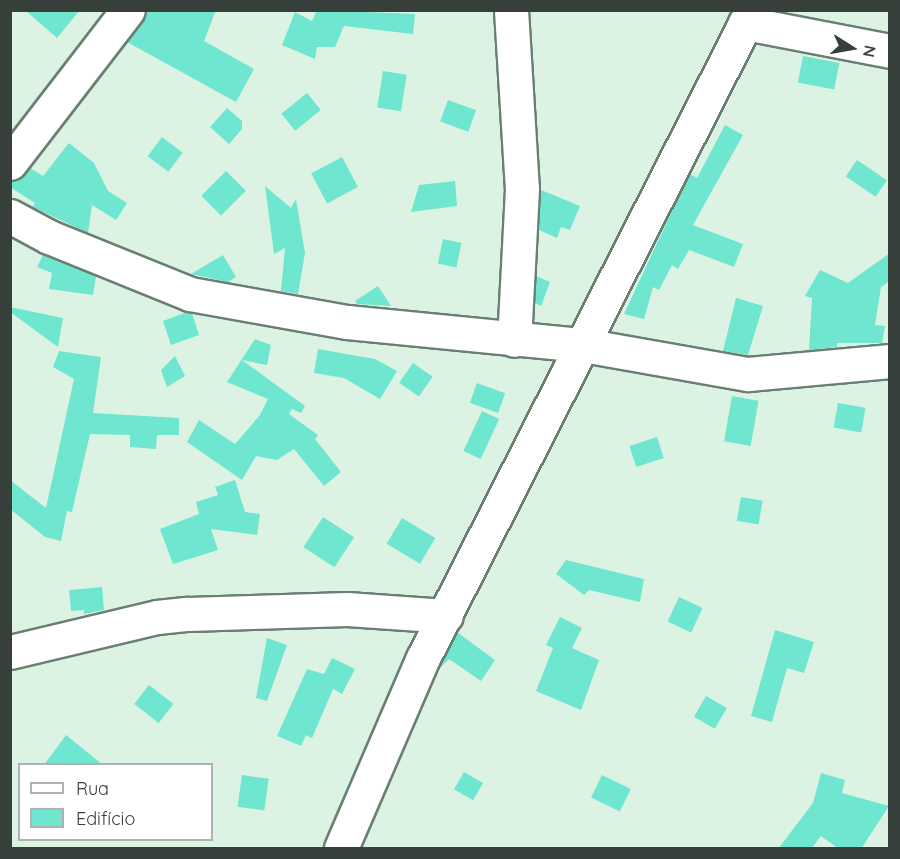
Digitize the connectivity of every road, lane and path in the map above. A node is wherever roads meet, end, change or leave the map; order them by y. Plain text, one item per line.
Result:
1 (128, 10) edge
2 (511, 10) edge
3 (749, 17) edge
4 (890, 51) edge
5 (10, 163) edge
6 (10, 216) edge
7 (514, 340) junction
8 (583, 345) junction
9 (890, 362) edge
10 (446, 616) junction
11 (10, 652) edge
12 (341, 849) edge

1 - 5 street
2 - 7 street
3 - 4 street
3 - 8 street
6 - 7 street
7 - 8 street
8 - 9 street
8 - 10 street
10 - 11 street
10 - 12 street

